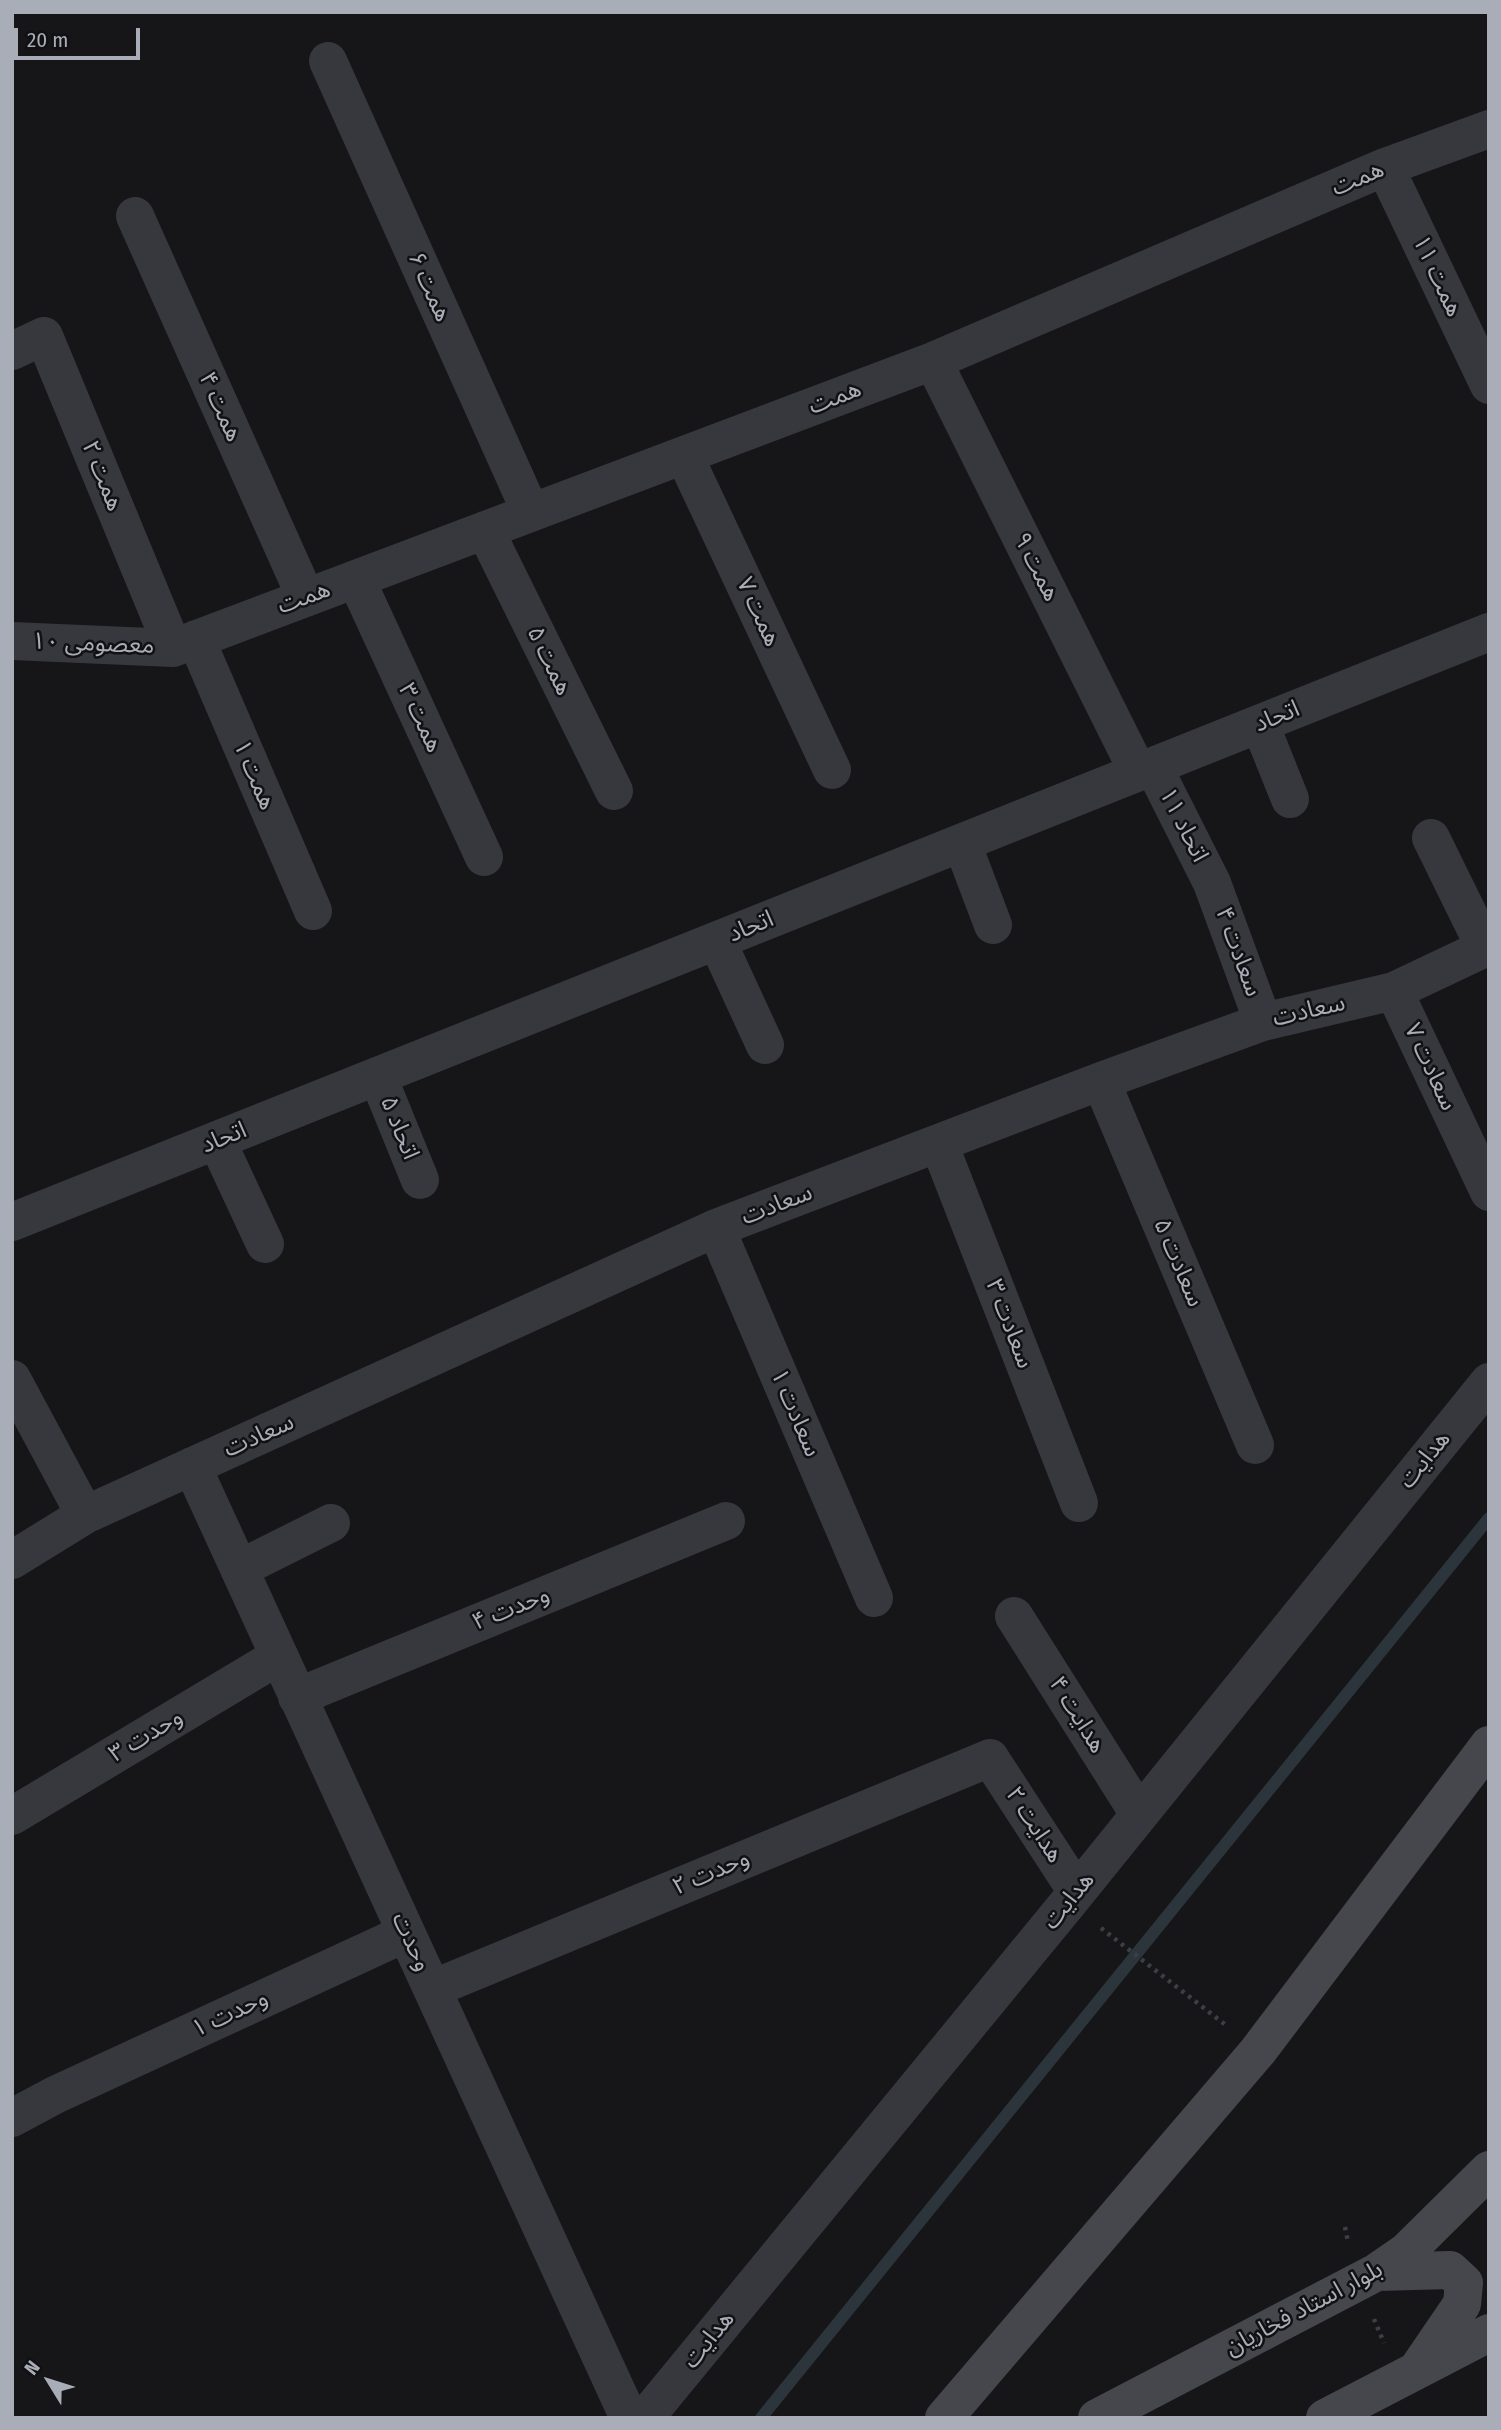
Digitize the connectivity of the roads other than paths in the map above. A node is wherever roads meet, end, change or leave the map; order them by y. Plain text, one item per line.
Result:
1 (328, 61) dead end
2 (1489, 129) edge
3 (1385, 167) junction
4 (135, 216) dead end
5 (12, 351) edge
6 (933, 361) junction
7 (1489, 385) edge
8 (684, 455) junction
9 (531, 513) junction
10 (485, 530) junction
11 (356, 579) junction
12 (306, 598) junction
13 (1489, 632) edge
14 (12, 641) edge
15 (185, 643) junction
16 (1260, 724) junction
17 (1146, 769) junction
18 (832, 770) dead end
19 (614, 791) dead end
20 (1290, 799) dead end
21 (1431, 838) dead end
22 (962, 843) junction
23 (484, 856) dead end
24 (1212, 883) joint
25 (313, 911) dead end
26 (993, 925) dead end
27 (717, 941) junction
28 (1487, 947) edge
29 (1394, 991) junction
30 (1264, 1022) junction
31 (765, 1045) dead end
32 (378, 1077) junction
33 (1101, 1081) junction
34 (217, 1141) junction
35 (939, 1144) junction
36 (420, 1180) dead end
37 (1489, 1192) edge
38 (12, 1222) edge
39 (716, 1228) junction
40 (265, 1244) dead end
41 (1489, 1382) edge
42 (15, 1384) edge
43 (1255, 1445) dead end
44 (192, 1466) junction
45 (1079, 1503) dead end
46 (85, 1516) junction
47 (726, 1521) dead end
48 (331, 1523) dead end
49 (12, 1560) edge
50 (239, 1569) junction
51 (874, 1598) dead end
52 (1014, 1616) dead end
53 (279, 1656) junction
54 (297, 1697) junction
55 (1489, 1745) edge
56 (990, 1758) joint
57 (1139, 1814) junction
58 (12, 1816) edge
59 (1077, 1892) junction
60 (406, 1933) junction
61 (432, 1989) junction
62 (12, 2119) edge
63 (1489, 2170) edge
64 (1367, 2277) junction
65 (1489, 2333) edge
66 (1407, 2375) junction
67 (629, 2418) edge
68 (645, 2418) edge
69 (944, 2418) edge
70 (1097, 2418) edge
71 (1325, 2418) edge

1 - 9 street, همت ۶
2 - 3 street, همت
3 - 6 street, همت
3 - 7 street, همت ۱۱
4 - 12 street, همت ۴
5 - 15 street, همت ۲
6 - 8 street, همت
6 - 17 street, همت ۹
8 - 9 street, همت
8 - 18 street, همت ۷
9 - 10 street, همت
10 - 11 street, همت
10 - 19 street, همت ۵
11 - 12 street, همت
11 - 23 street, همت ۳
12 - 15 street, همت
13 - 16 street, اتحاد
14 - 15 street, معصومی ۱۰
15 - 25 street, همت ۱
16 - 17 street, اتحاد
16 - 20 street
17 - 22 street, اتحاد
17 - 24 street, اتحاد ۱۱
21 - 28 street
22 - 26 street
22 - 27 street, اتحاد
24 - 30 street, سعادت ۴
27 - 31 street
27 - 32 street, اتحاد
28 - 29 street, سعادت
29 - 30 street, سعادت
29 - 37 street, سعادت ۷
30 - 33 street, سعادت
32 - 34 street, اتحاد
32 - 36 street, اتحاد ۵
33 - 35 street, سعادت
33 - 43 street, سعادت ۵
34 - 38 street, اتحاد
34 - 40 street
35 - 39 street, سعادت
35 - 45 street, سعادت ۳
39 - 44 street, سعادت
39 - 51 street, سعادت ۱
41 - 57 street, هدایت
42 - 46 street
44 - 46 street, سعادت
44 - 50 street, وحدت
46 - 49 street, سعادت
47 - 54 street, وحدت ۴
48 - 50 street
50 - 53 street, وحدت
52 - 57 street, هدایت ۴
53 - 54 street, وحدت
53 - 58 street, وحدت ۳
54 - 60 street, وحدت
55 - 69 street
56 - 59 street, هدایت ۲
56 - 61 street, وحدت ۲
57 - 59 street, هدایت
59 - 68 street, هدایت
60 - 61 street, وحدت
60 - 62 street, وحدت ۱
61 - 67 street, وحدت
63 - 64 street, بلوار استاد فخاریان
64 - 66 street
64 - 70 street, بلوار استاد فخاریان
65 - 66 street
66 - 71 street

